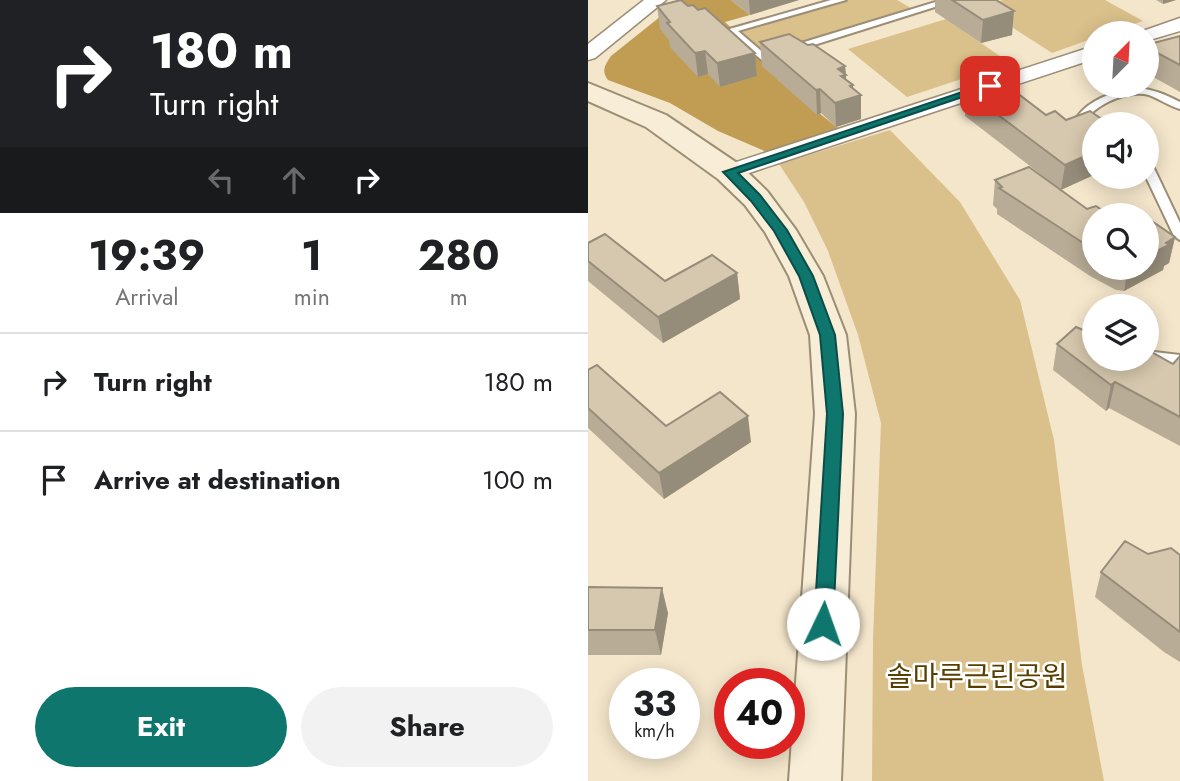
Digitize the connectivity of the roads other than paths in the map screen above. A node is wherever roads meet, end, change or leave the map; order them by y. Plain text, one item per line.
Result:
1 (656, 0) edge
2 (841, 0) edge
3 (952, 0) edge
4 (1180, 24) edge
5 (1159, 31) edge
6 (588, 54) edge
7 (1082, 56) edge
8 (588, 91) edge
9 (1180, 106) edge
10 (1085, 112) edge
11 (729, 172) junction
12 (1158, 189) edge
13 (1180, 236) edge
14 (1159, 359) edge
15 (1180, 359) edge
16 (815, 781) edge

1 - 6 street
2 - 3 lane
4 - 5 street
7 - 11 street
8 - 11 street
9 - 10 lane
11 - 16 street
12 - 13 lane
14 - 15 lane

